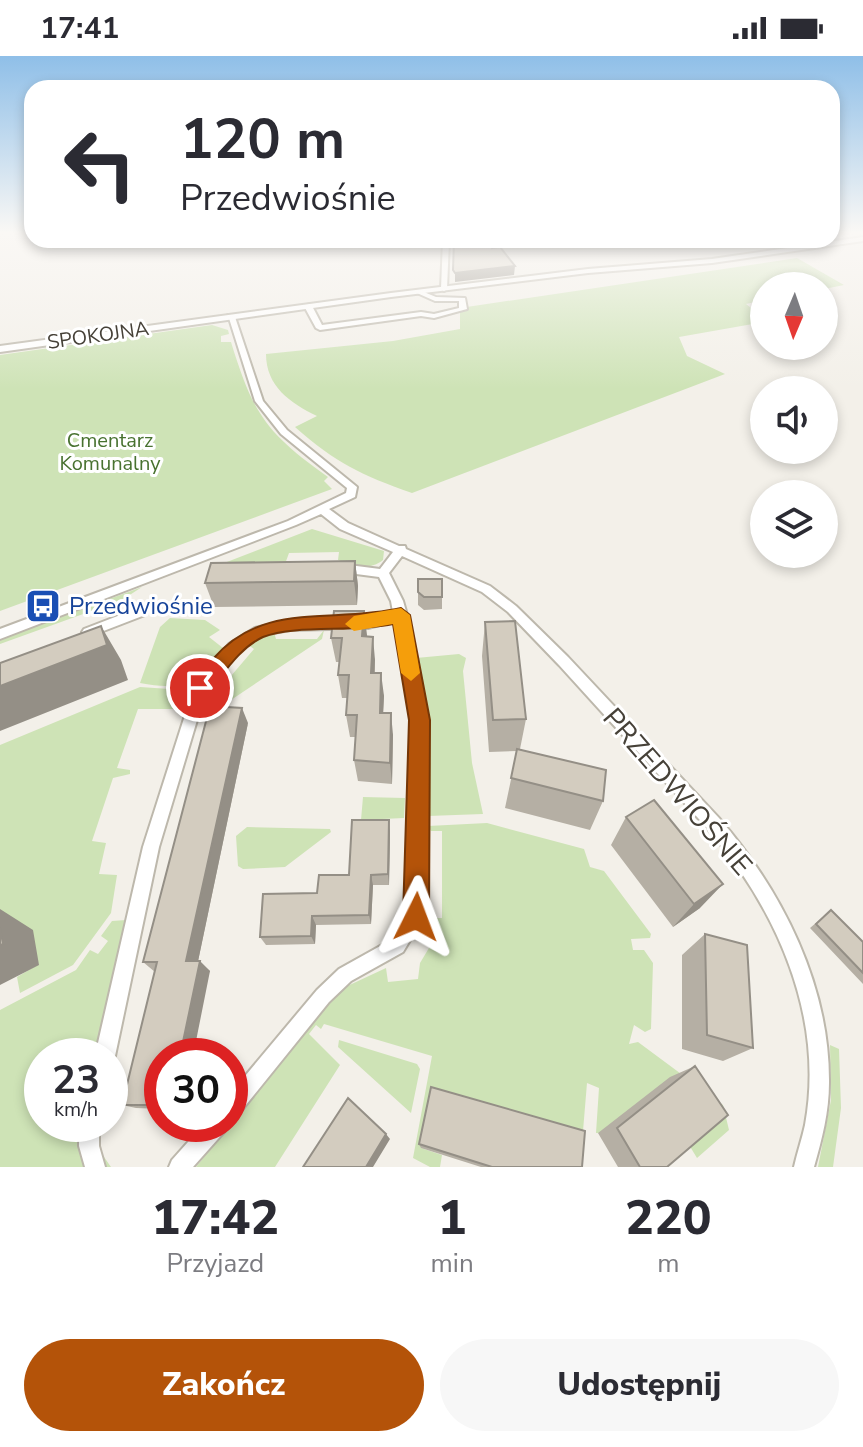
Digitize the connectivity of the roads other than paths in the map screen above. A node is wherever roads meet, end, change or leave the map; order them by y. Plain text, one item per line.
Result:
1 (444, 286) edge
2 (469, 286) edge
3 (444, 289) junction
4 (419, 292) junction
5 (308, 306) junction
6 (231, 317) junction
7 (0, 349) edge
8 (323, 510) junction
9 (401, 549) junction
10 (327, 567) edge
11 (383, 573) junction
12 (141, 612) dead end
13 (401, 615) junction
14 (0, 634) edge
15 (71, 639) edge
16 (109, 1038) edge
17 (248, 1087) edge
18 (89, 1142) edge
19 (202, 1142) edge
20 (95, 1167) edge
21 (179, 1167) edge
22 (804, 1167) edge

1 - 3 street
2 - 3 street, SPOKOJNA
3 - 4 street, SPOKOJNA
4 - 5 street, SPOKOJNA
4 - 5 street
5 - 6 street, SPOKOJNA
6 - 7 street, SPOKOJNA
6 - 8 street
8 - 9 street, PRZEDWIOŚNIE
8 - 14 street
9 - 11 street
9 - 22 street, PRZEDWIOŚNIE
10 - 11 street
11 - 13 street
12 - 15 street
13 - 16 street
13 - 17 street
18 - 20 street
19 - 21 street

